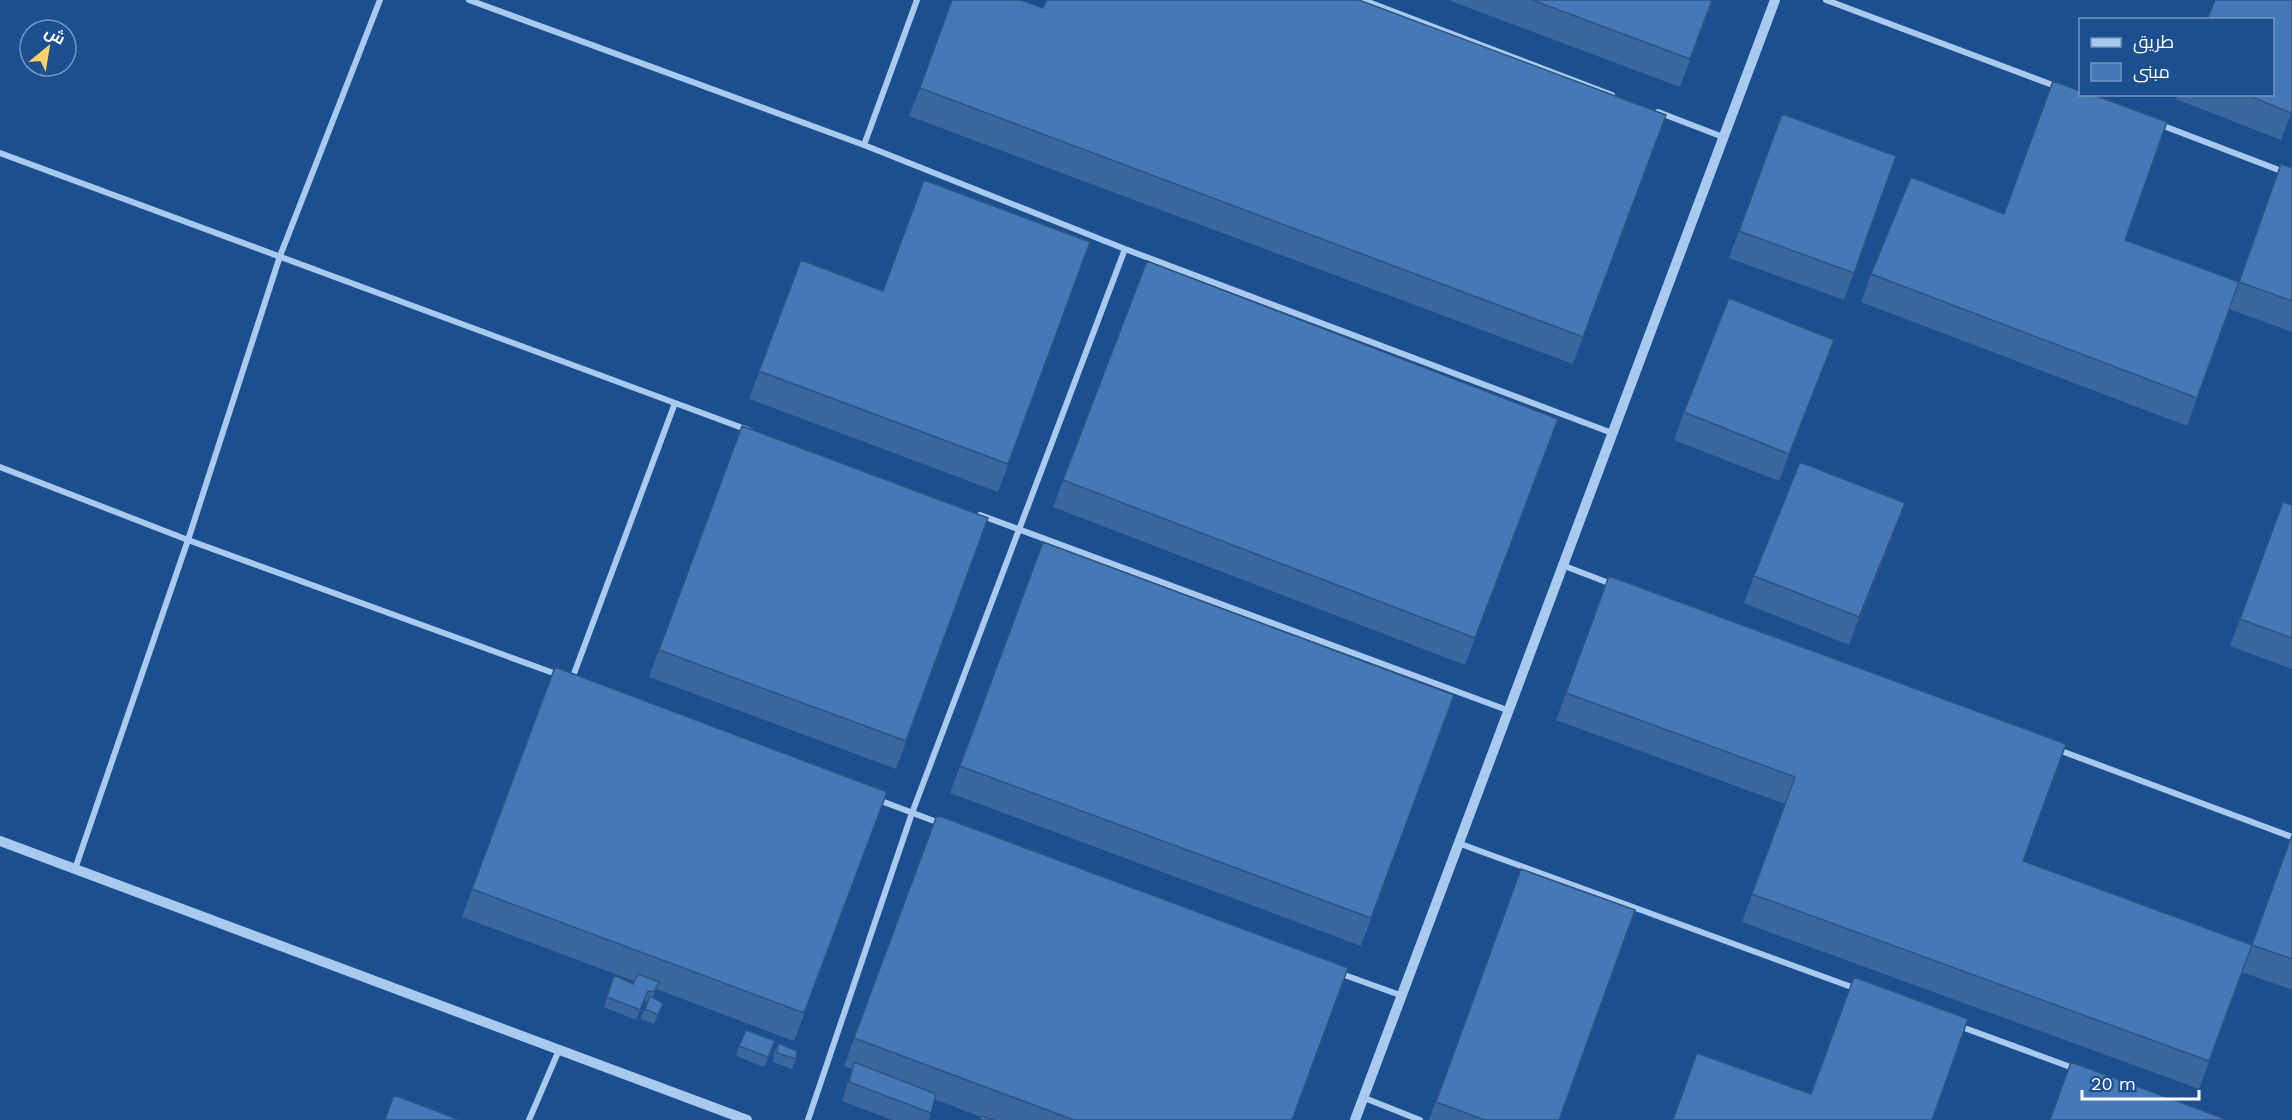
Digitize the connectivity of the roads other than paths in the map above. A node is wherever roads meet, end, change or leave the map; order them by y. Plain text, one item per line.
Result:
1 (380, 0) edge
2 (470, 0) edge
3 (916, 0) edge
4 (1363, 0) edge
5 (1775, 0) edge
6 (1826, 0) edge
7 (2070, 92) edge
8 (1625, 100) edge
9 (1647, 108) edge
10 (2148, 121) edge
11 (1723, 137) junction
12 (864, 145) junction
13 (0, 153) edge
14 (2292, 175) edge
15 (1125, 249) junction
16 (280, 256) junction
17 (675, 403) junction
18 (753, 431) edge
19 (1612, 433) junction
20 (0, 467) edge
21 (975, 513) edge
22 (1019, 529) junction
23 (188, 540) junction
24 (1562, 565) junction
25 (1617, 586) edge
26 (572, 679) junction
27 (583, 684) edge
28 (1508, 710) junction
29 (2050, 747) edge
30 (868, 796) edge
31 (912, 813) junction
32 (945, 825) edge
33 (2292, 837) edge
34 (0, 841) edge
35 (1457, 842) junction
36 (75, 869) junction
37 (1334, 970) edge
38 (1870, 993) edge
39 (1400, 995) junction
40 (1948, 1022) edge
41 (559, 1050) junction
42 (2081, 1071) edge
43 (1362, 1096) junction
44 (529, 1120) edge
45 (747, 1120) edge
46 (808, 1120) edge
47 (1355, 1120) edge
48 (1420, 1120) edge

1 - 16 street
2 - 12 street
3 - 12 street
4 - 8 street
5 - 11 street
6 - 7 street
9 - 11 street
10 - 14 street
11 - 19 street
12 - 15 street
13 - 16 street
15 - 19 street
15 - 22 street
16 - 17 street
16 - 23 street
17 - 18 street
17 - 26 street
19 - 24 street
20 - 23 street
21 - 22 street
22 - 28 street
22 - 31 street
23 - 26 street
23 - 36 street
24 - 25 street
24 - 28 street
26 - 27 street
28 - 35 street
29 - 33 street
30 - 31 street
31 - 32 street
31 - 46 street
34 - 36 street
35 - 38 street
35 - 39 street
36 - 41 street
37 - 39 street
39 - 43 street
40 - 42 street
41 - 44 street
41 - 45 street
43 - 47 street
43 - 48 street

